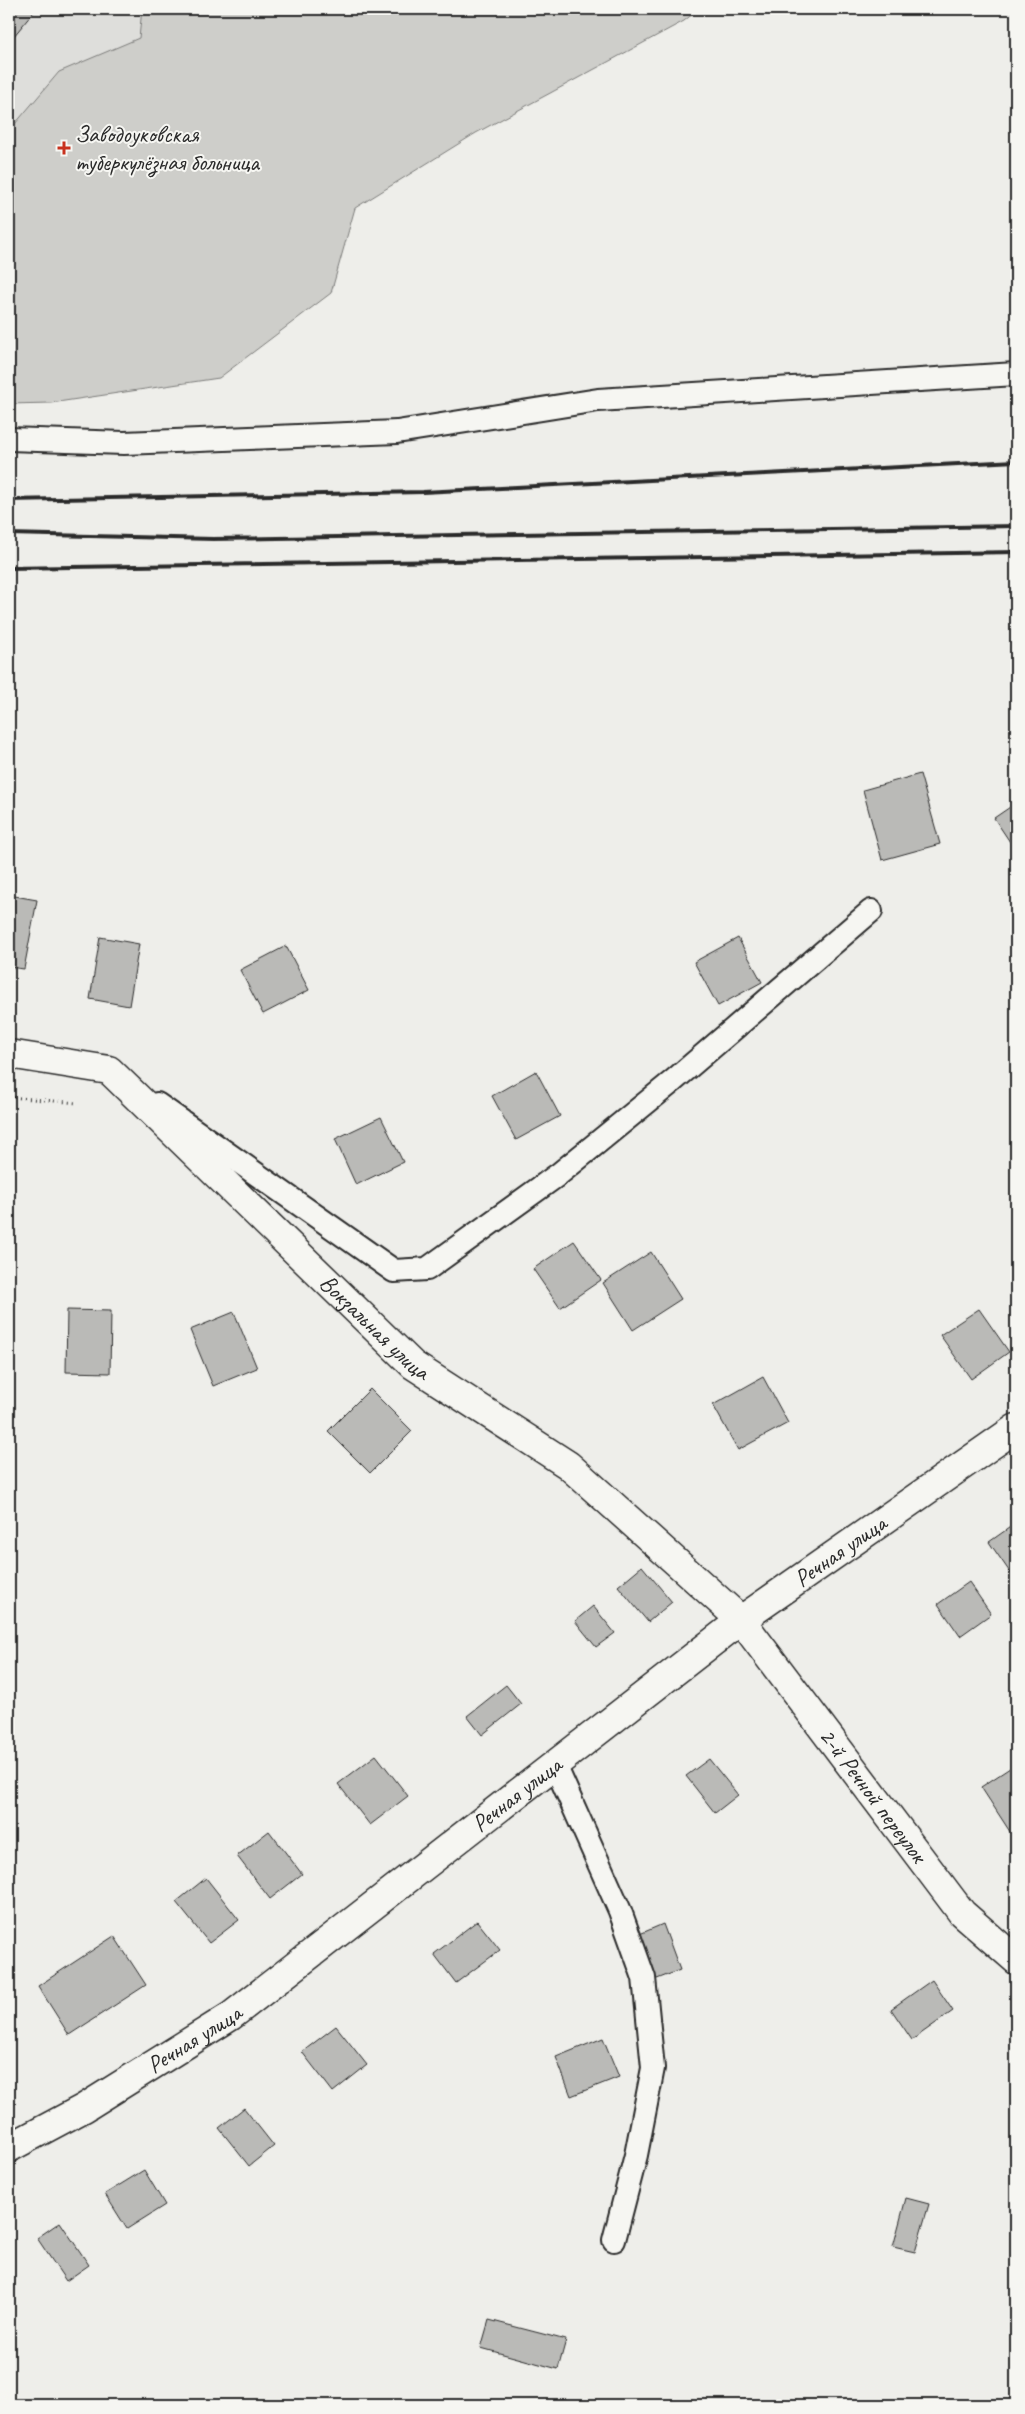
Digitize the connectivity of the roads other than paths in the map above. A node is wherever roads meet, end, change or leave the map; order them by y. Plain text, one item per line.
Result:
1 (1016, 374) edge
2 (9, 440) edge
3 (871, 911) dead end
4 (9, 1054) edge
5 (109, 1070) junction
6 (1016, 1428) edge
7 (741, 1620) junction
8 (555, 1765) junction
9 (1016, 1960) edge
10 (9, 2148) edge
11 (614, 2240) dead end

1 - 2 lane
3 - 5 lane
4 - 5 street
5 - 7 street, Вокзальная улица
6 - 7 street, Речная улица
7 - 8 street, Речная улица
7 - 9 street, 2-й Речной переулок
8 - 10 street, Речная улица
8 - 11 lane

